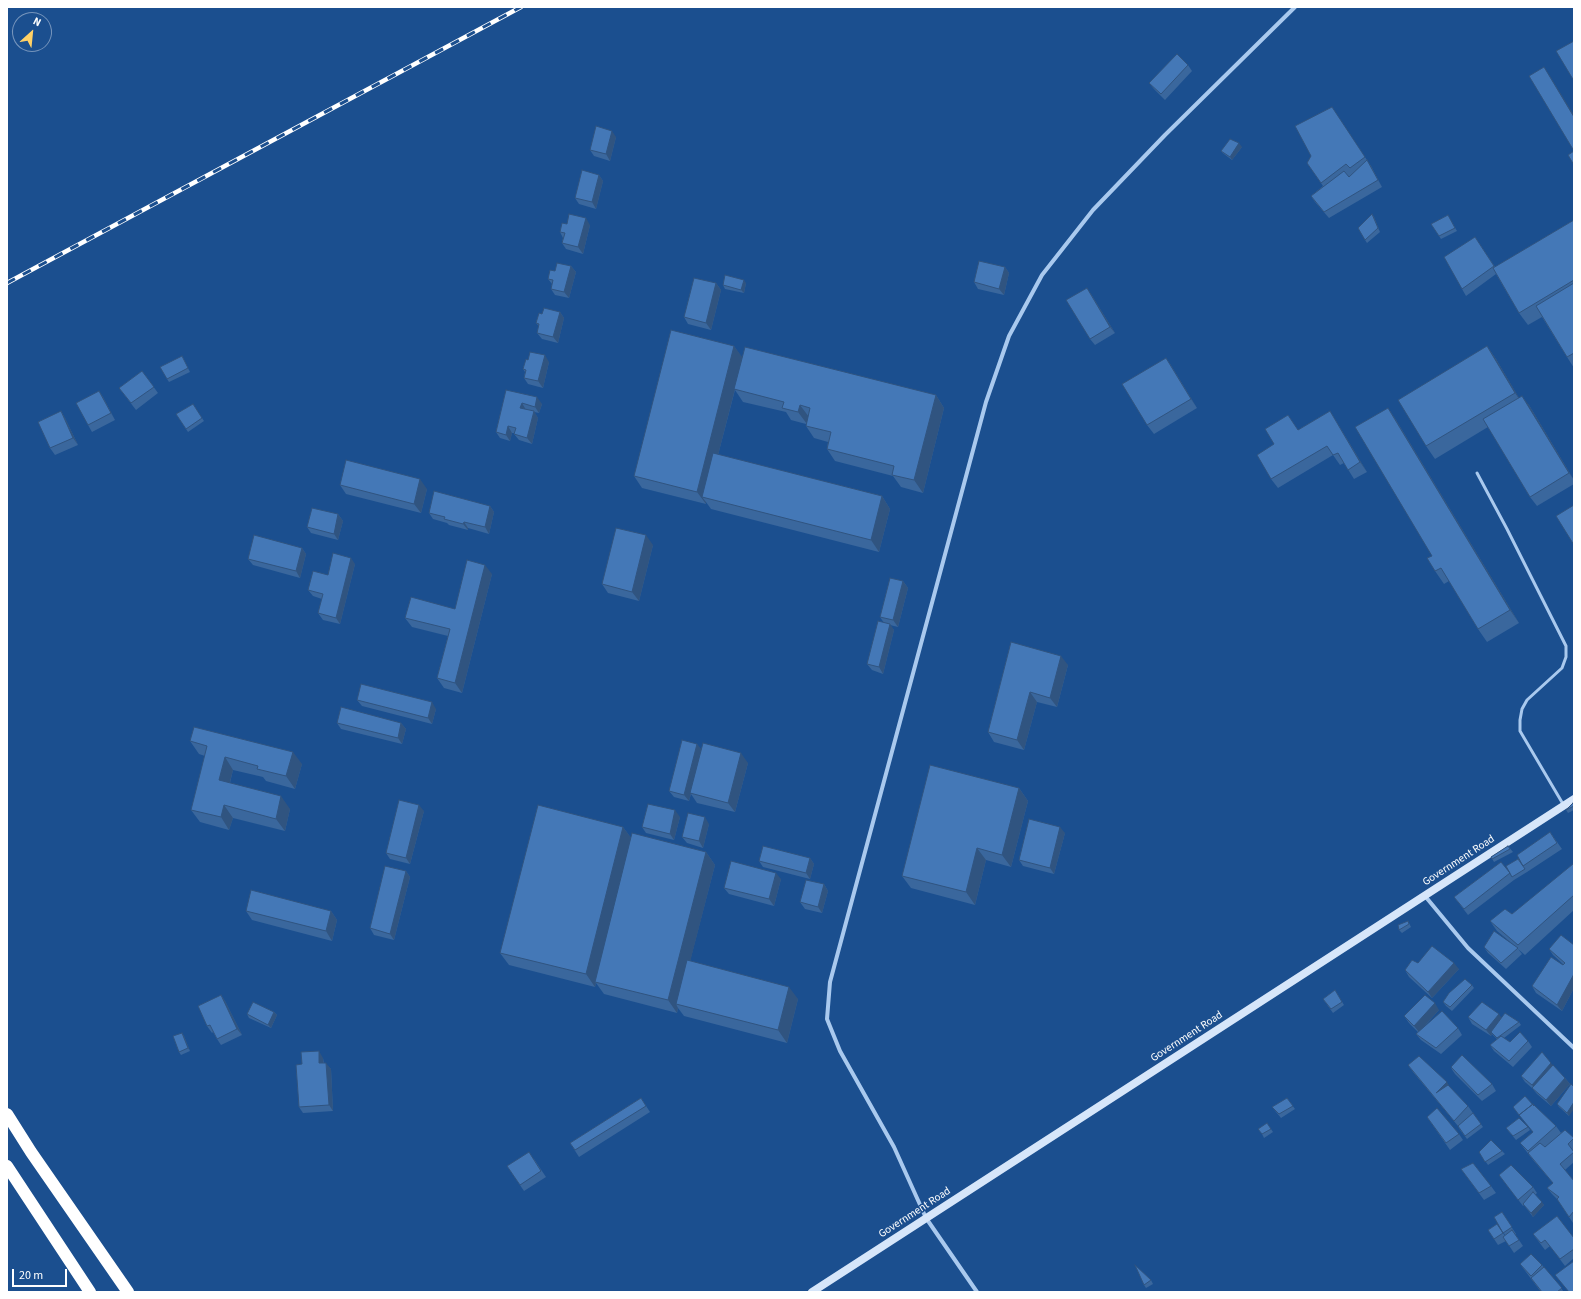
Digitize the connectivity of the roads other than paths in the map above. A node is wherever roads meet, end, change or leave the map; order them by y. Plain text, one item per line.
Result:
1 (1295, 7) edge
2 (1477, 473) dead end
3 (1574, 799) edge
4 (1564, 806) junction
5 (1425, 896) junction
6 (1574, 1048) edge
7 (7, 1114) edge
8 (7, 1166) edge
9 (926, 1218) junction
10 (90, 1292) edge
11 (128, 1292) edge
12 (812, 1292) edge
13 (977, 1292) edge

1 - 9 street
2 - 4 lane
3 - 4 street, Government Road
4 - 5 street, Government Road
5 - 6 street
5 - 9 street, Government Road
7 - 11 highway
8 - 10 highway
9 - 12 street, Government Road
9 - 13 street

